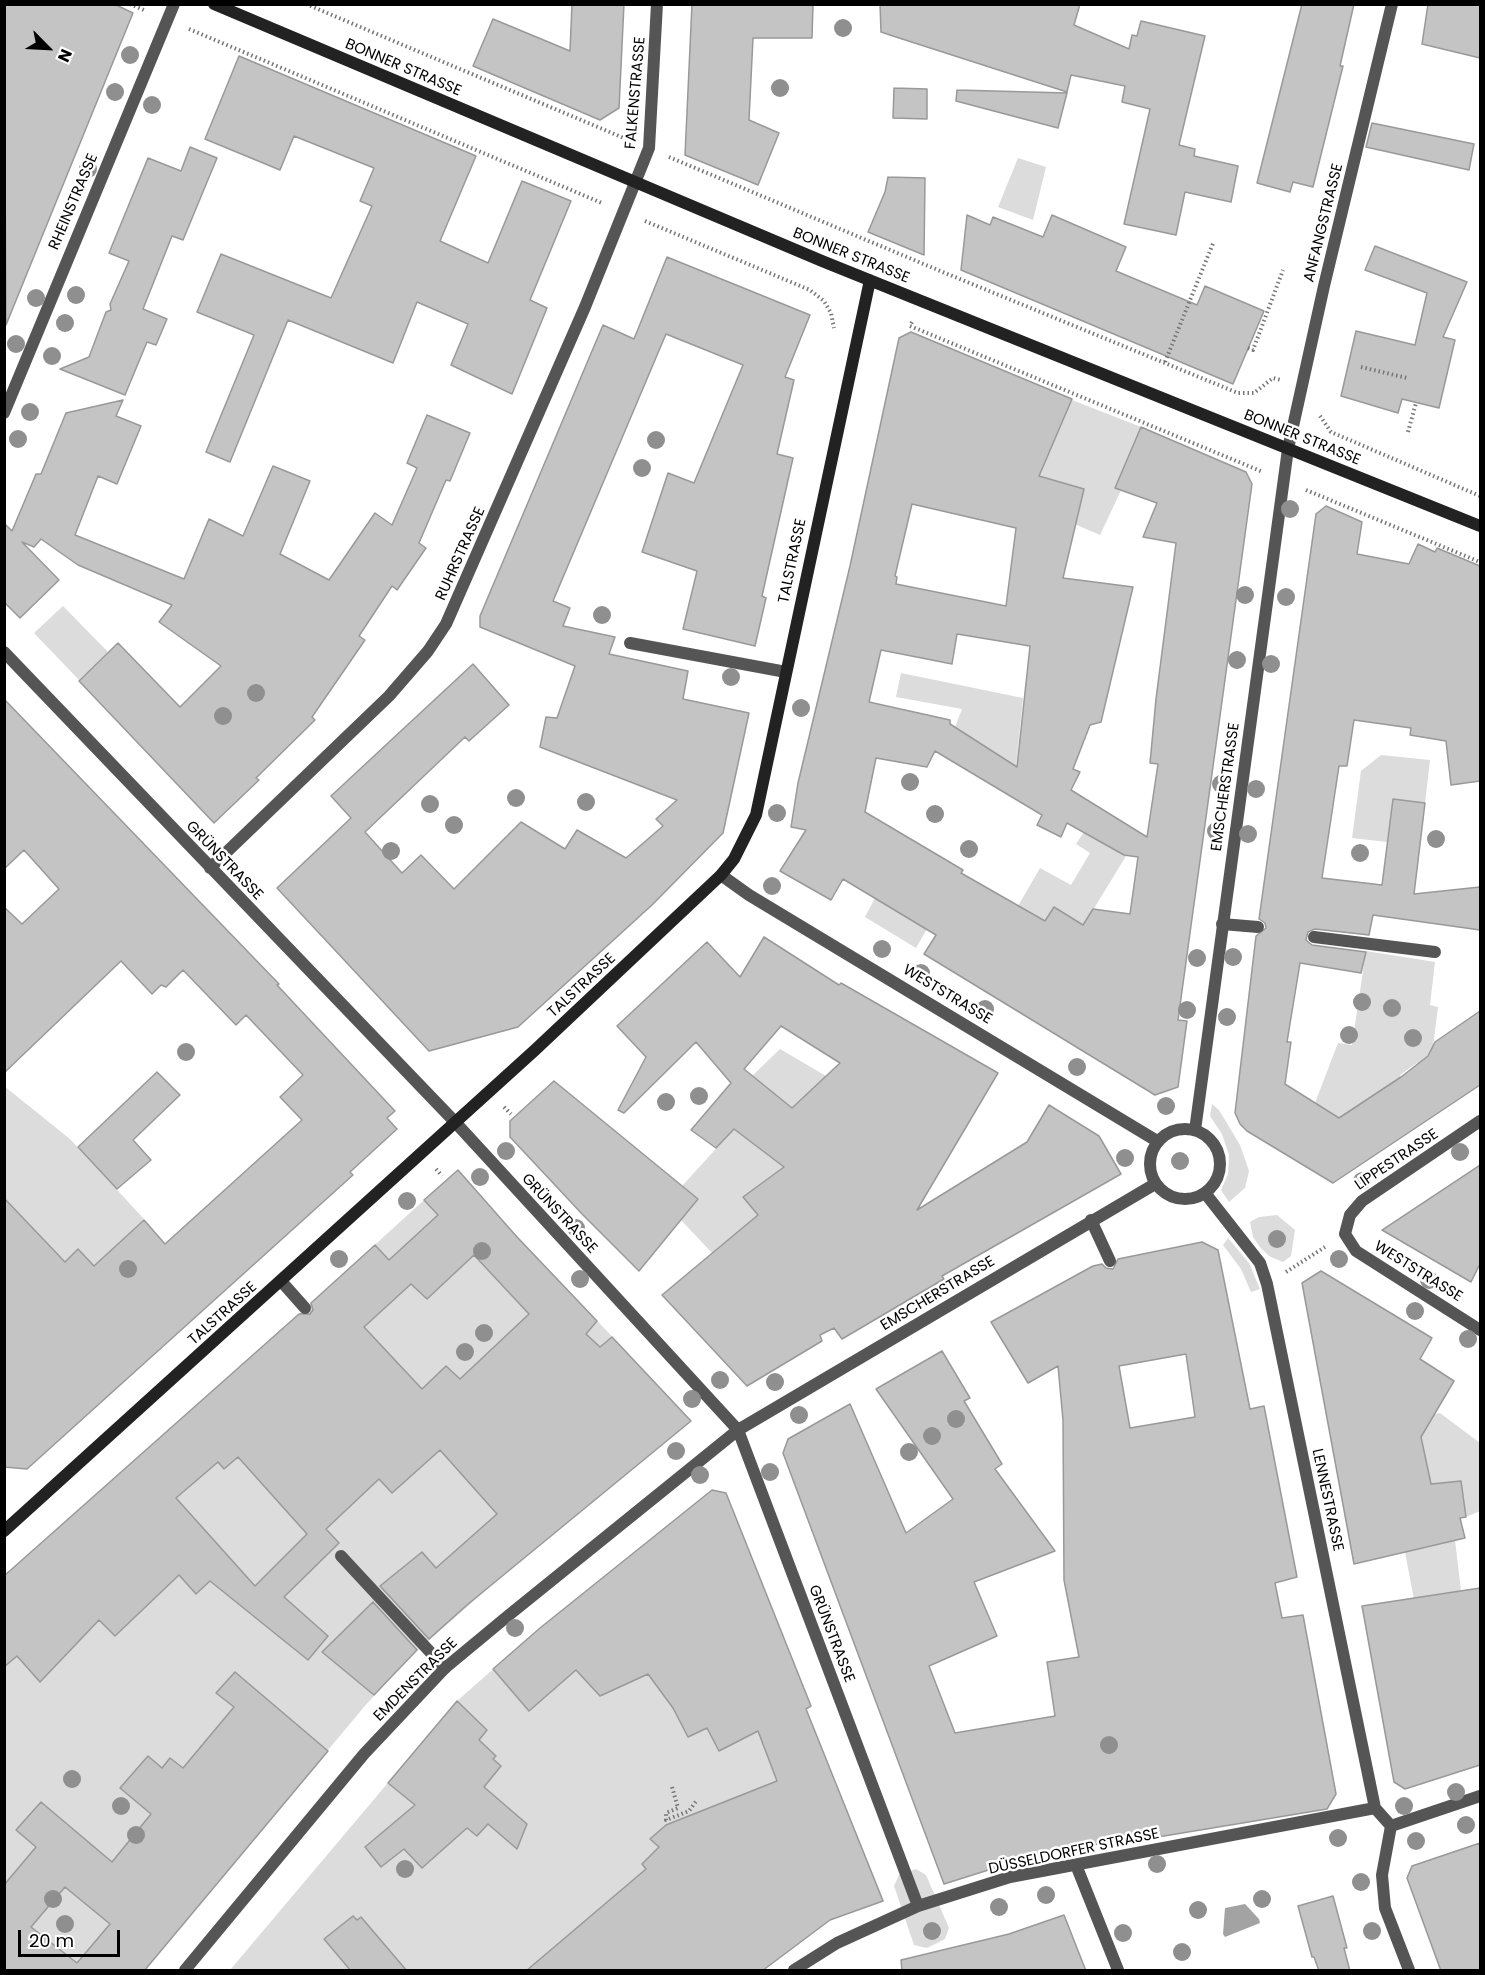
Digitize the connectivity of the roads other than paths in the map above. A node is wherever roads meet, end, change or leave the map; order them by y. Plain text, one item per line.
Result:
1 (174, 4) edge
2 (214, 4) edge
3 (657, 4) edge
4 (1392, 4) edge
5 (636, 183) junction
6 (870, 280) junction
7 (4, 412) edge
8 (1288, 449) junction
9 (1480, 526) edge
10 (630, 644) dead end
11 (4, 651) edge
12 (786, 672) junction
13 (210, 868) junction
14 (721, 875) junction
15 (1222, 924) junction
16 (1258, 927) dead end
17 (1314, 937) dead end
18 (1435, 952) dead end
19 (454, 1122) junction
20 (1480, 1122) edge
21 (1195, 1130) junction
22 (1157, 1141) junction
23 (1155, 1184) junction
24 (1205, 1193) junction
25 (1091, 1220) junction
26 (1345, 1234) joint
27 (1110, 1261) dead end
28 (281, 1281) junction
29 (305, 1308) dead end
30 (1480, 1330) edge
31 (738, 1430) junction
32 (4, 1531) edge
33 (341, 1557) dead end
34 (445, 1668) junction
35 (1480, 1796) edge
36 (1375, 1808) junction
37 (1391, 1826) junction
38 (1076, 1865) junction
39 (918, 1906) junction
40 (185, 1971) edge
41 (795, 1971) edge
42 (1118, 1971) edge
43 (1409, 1971) edge

1 - 7 street, RHEINSTRASSE
2 - 5 main road, BONNER STRASSE
3 - 5 street, FALKENSTRASSE
4 - 8 street, ANFANGSTRASSE
5 - 6 main road, BONNER STRASSE
5 - 13 street, RUHRSTRASSE
6 - 8 main road, BONNER STRASSE
6 - 12 main road, TALSTRASSE
8 - 9 main road, BONNER STRASSE
8 - 15 street, EMSCHERSTRASSE
10 - 12 street
11 - 13 street, GRÜNSTRASSE
12 - 14 main road, TALSTRASSE
13 - 19 street, GRÜNSTRASSE
14 - 19 main road, TALSTRASSE
14 - 22 street, WESTSTRASSE
15 - 16 street
15 - 21 street, EMSCHERSTRASSE
17 - 18 street
19 - 28 main road, TALSTRASSE
19 - 31 street, GRÜNSTRASSE
20 - 26 street, LIPPESTRASSE
21 - 22 street
21 - 24 street
22 - 23 street
23 - 24 street
23 - 25 street, EMSCHERSTRASSE
24 - 36 street, LENNESTRASSE
25 - 27 street
25 - 31 street, EMSCHERSTRASSE
26 - 30 street, WESTSTRASSE
28 - 29 street
28 - 32 main road, TALSTRASSE
31 - 34 street, EMDENSTRASSE
31 - 39 street, GRÜNSTRASSE
33 - 34 street
34 - 40 street, EMDENSTRASSE
35 - 37 street
36 - 37 street
36 - 38 street, DÜSSELDORFER STRASSE
37 - 43 street
38 - 39 street, DÜSSELDORFER STRASSE
38 - 42 street
39 - 41 street, DÜSSELDORFER STRASSE

